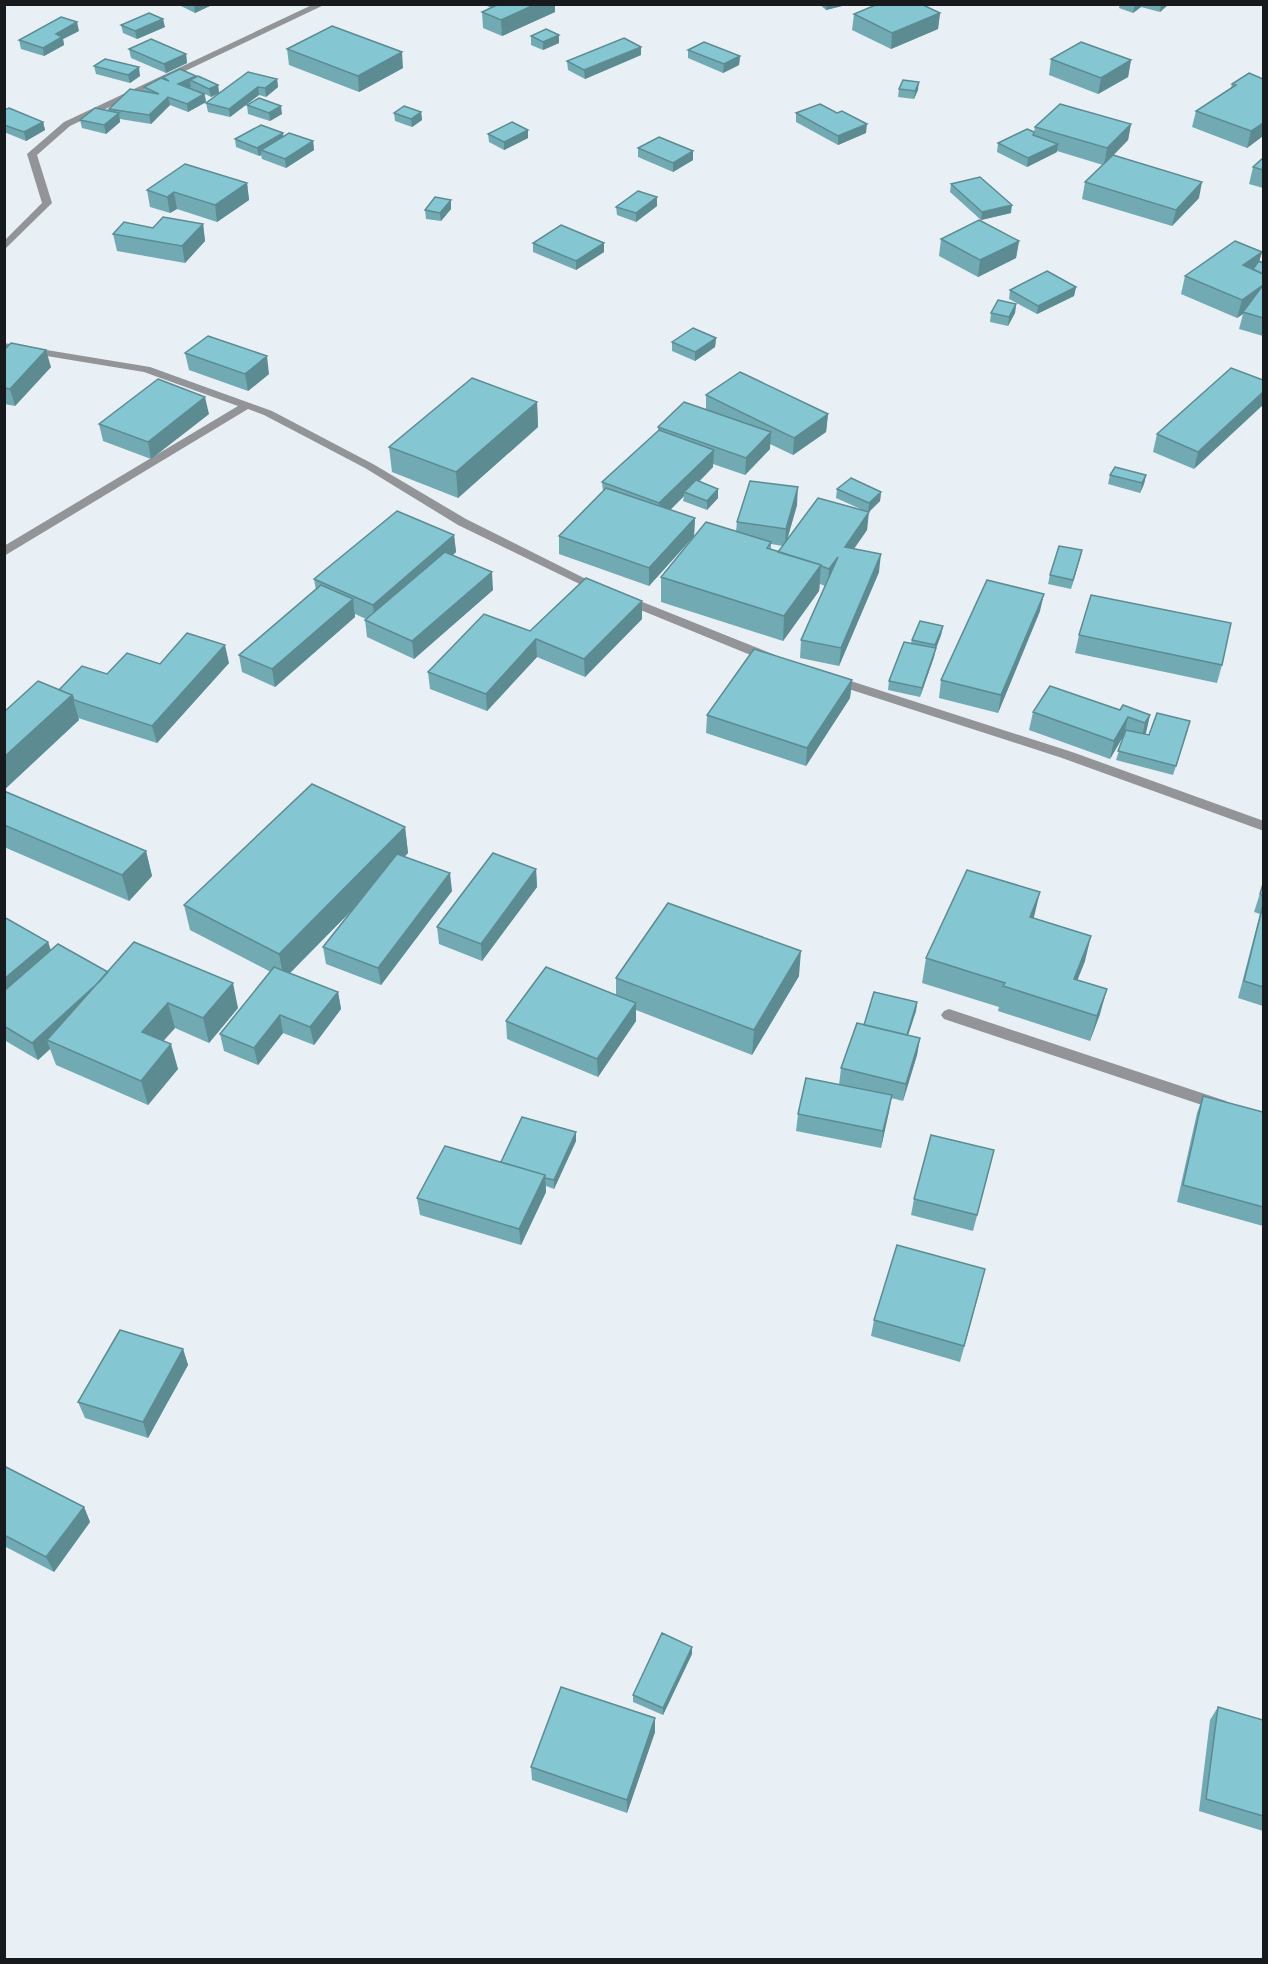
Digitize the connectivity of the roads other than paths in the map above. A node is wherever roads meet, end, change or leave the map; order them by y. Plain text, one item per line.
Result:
1 (321, 4) edge
2 (4, 247) edge
3 (4, 346) edge
4 (247, 405) junction
5 (4, 552) edge
6 (787, 664) edge
7 (819, 675) edge
8 (1263, 826) edge
9 (949, 1015) dead end
10 (1230, 1108) edge

1 - 2 street
3 - 4 street
4 - 5 street
4 - 6 street
7 - 8 street
9 - 10 street

